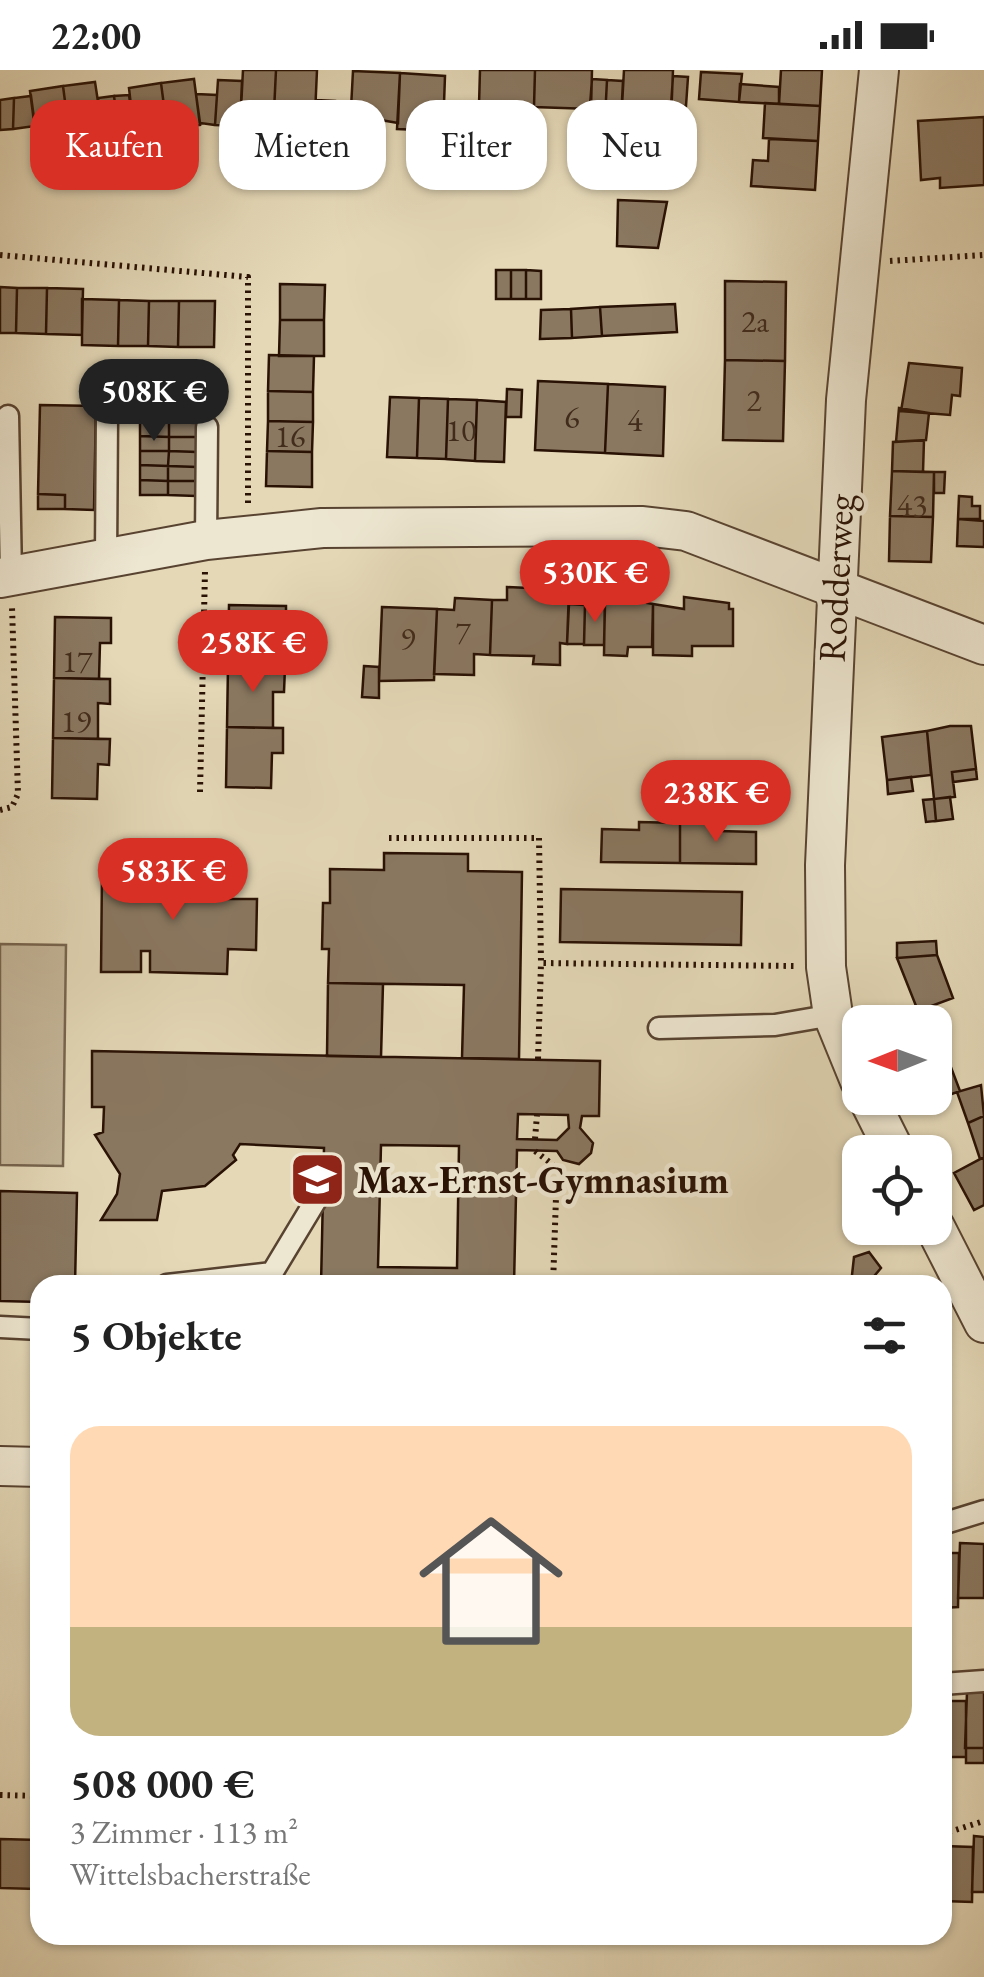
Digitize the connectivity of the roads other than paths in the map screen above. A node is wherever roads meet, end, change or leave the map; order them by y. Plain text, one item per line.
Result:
1 (879, 70) edge
2 (106, 415) dead end
3 (8, 416) dead end
4 (208, 427) dead end
5 (206, 540) junction
6 (106, 558) junction
7 (6, 577) edge
8 (835, 585) junction
9 (984, 644) edge
10 (833, 1016) junction
11 (659, 1028) dead end
12 (842, 1038) edge
13 (316, 1200) dead end
14 (944, 1245) edge
15 (255, 1275) edge
16 (984, 1323) edge
17 (0, 1328) edge
18 (30, 1329) edge
19 (0, 1466) edge
20 (30, 1466) edge
21 (984, 1511) edge
22 (952, 1521) edge
23 (984, 1680) edge
24 (952, 1683) edge

1 - 8 street, Rodderweg
2 - 6 lane
3 - 7 lane
4 - 5 lane
5 - 6 street
5 - 8 street
6 - 7 street
8 - 9 street
8 - 10 street, Rodderweg
10 - 11 lane
10 - 12 street, Rodderweg
13 - 15 lane
14 - 16 street
17 - 18 lane
19 - 20 street
21 - 22 lane
23 - 24 lane

